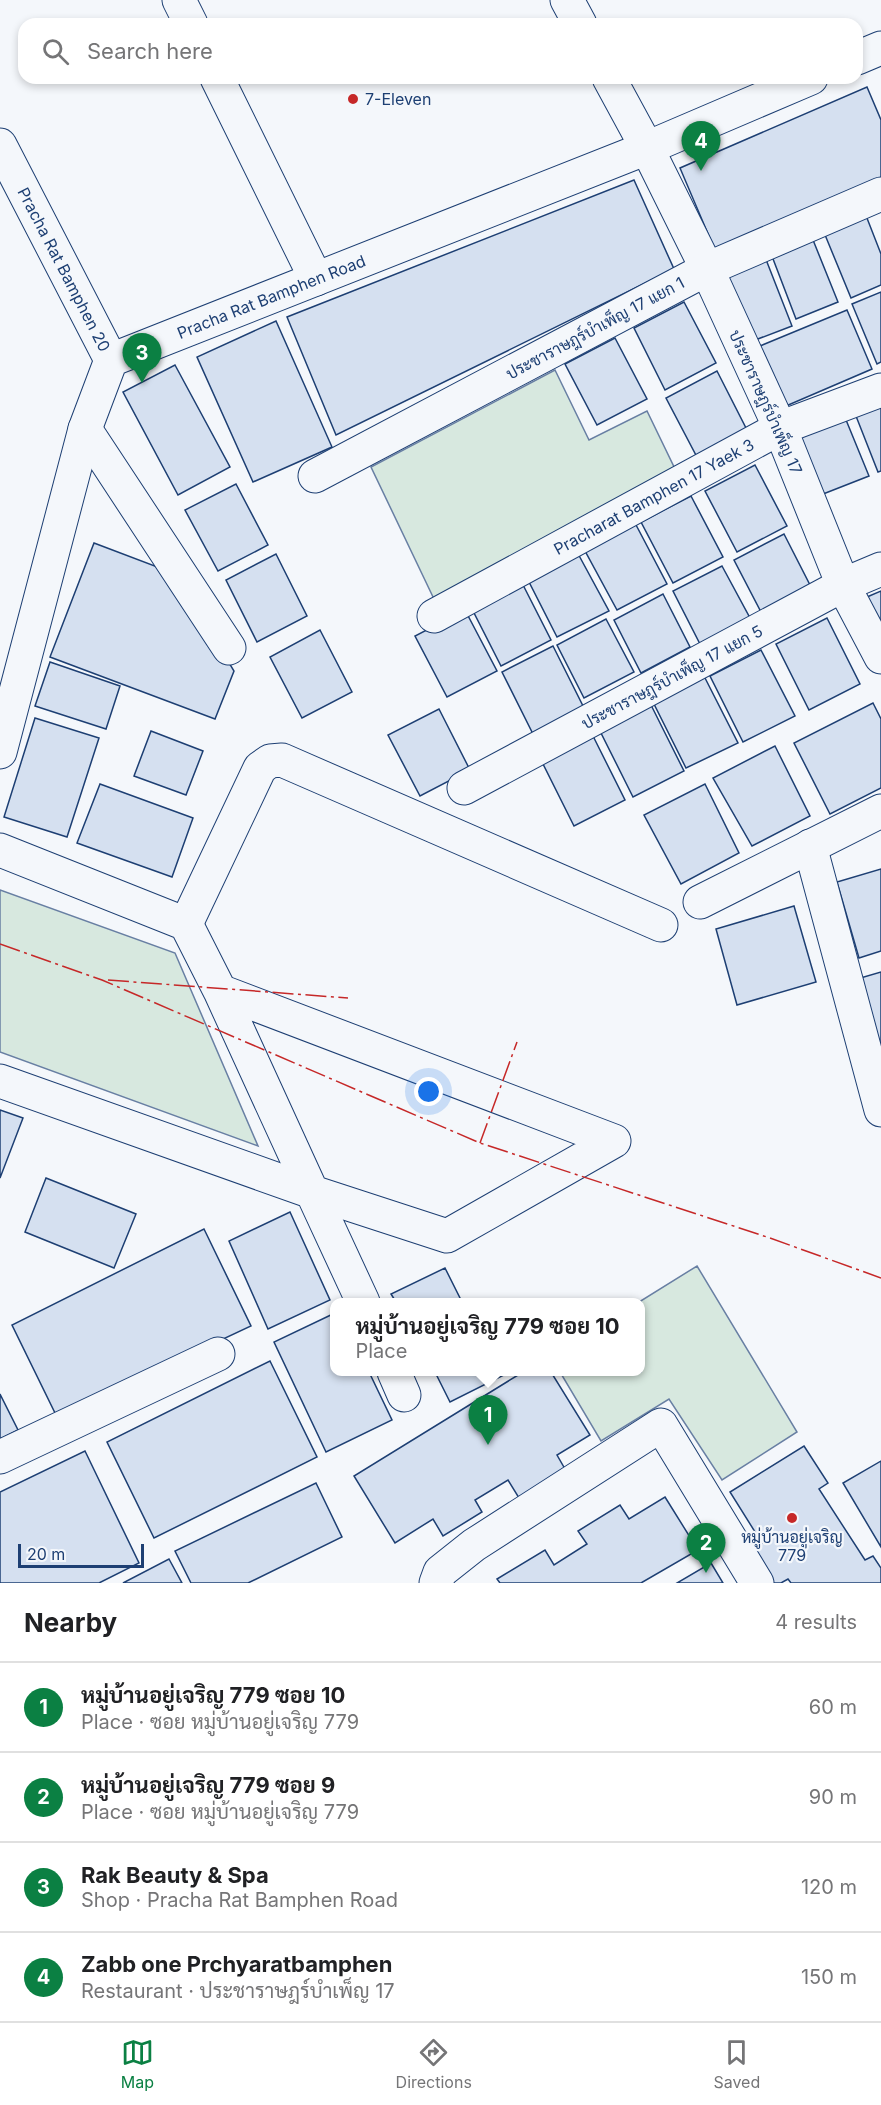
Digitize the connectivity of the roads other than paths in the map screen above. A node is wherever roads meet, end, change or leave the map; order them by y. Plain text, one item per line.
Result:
1 (179, 0) edge
2 (567, 0) edge
3 (188, 18) edge
4 (577, 18) edge
5 (220, 84) edge
6 (612, 84) edge
7 (797, 84) edge
8 (0, 146) edge
9 (647, 148) junction
10 (8, 181) edge
11 (881, 194) edge
12 (707, 269) junction
13 (316, 279) junction
14 (111, 360) junction
15 (881, 390) edge
16 (780, 428) junction
17 (85, 429) junction
18 (315, 476) dead end
19 (881, 569) edge
20 (843, 585) junction
21 (434, 616) dead end
22 (229, 648) dead end
23 (881, 657) edge
24 (0, 752) edge
25 (464, 788) dead end
26 (881, 811) edge
27 (810, 846) junction
28 (0, 850) edge
29 (700, 902) dead end
30 (186, 924) junction
31 (661, 926) dead end
32 (220, 991) junction
33 (0, 1081) edge
34 (881, 1110) edge
35 (312, 1192) junction
36 (361, 1298) edge
37 (218, 1354) dead end
38 (0, 1457) edge
39 (436, 1583) edge
40 (757, 1583) edge

1 - 3 street
2 - 4 street
5 - 13 street
6 - 9 street, ประชาราษฎร์บำเพ็ญ 17
7 - 9 street, Pracha Rat Bamphen Road
8 - 10 street, Pracha Rat Bamphen 20
9 - 12 street, ประชาราษฎร์บำเพ็ญ 17
9 - 13 street, Pracha Rat Bamphen Road
10 - 14 street, Pracha Rat Bamphen 20
11 - 12 street, ประชาราษฎร์บำเพ็ญ 17 แยก 1
12 - 16 street, ประชาราษฎร์บำเพ็ญ 17
12 - 18 street, ประชาราษฎร์บำเพ็ญ 17 แยก 1
13 - 14 street, Pracha Rat Bamphen Road
14 - 17 street
15 - 16 street, Pracharat Bamphen 17 Yaek 3
16 - 20 street, ประชาราษฎร์บำเพ็ญ 17
16 - 21 street, Pracharat Bamphen 17 Yaek 3
17 - 22 street
17 - 24 street
19 - 20 street, ประชาราษฎร์บำเพ็ญ 17 แยก 5
20 - 23 street, ประชาราษฎร์บำเพ็ญ 17
20 - 25 street, ประชาราษฎร์บำเพ็ญ 17 แยก 5
26 - 27 street
27 - 29 street
27 - 34 street
28 - 30 street
30 - 31 street
30 - 32 street
32 - 35 street
32 - 35 street
33 - 35 street
35 - 36 street
37 - 38 street
39 - 40 street

